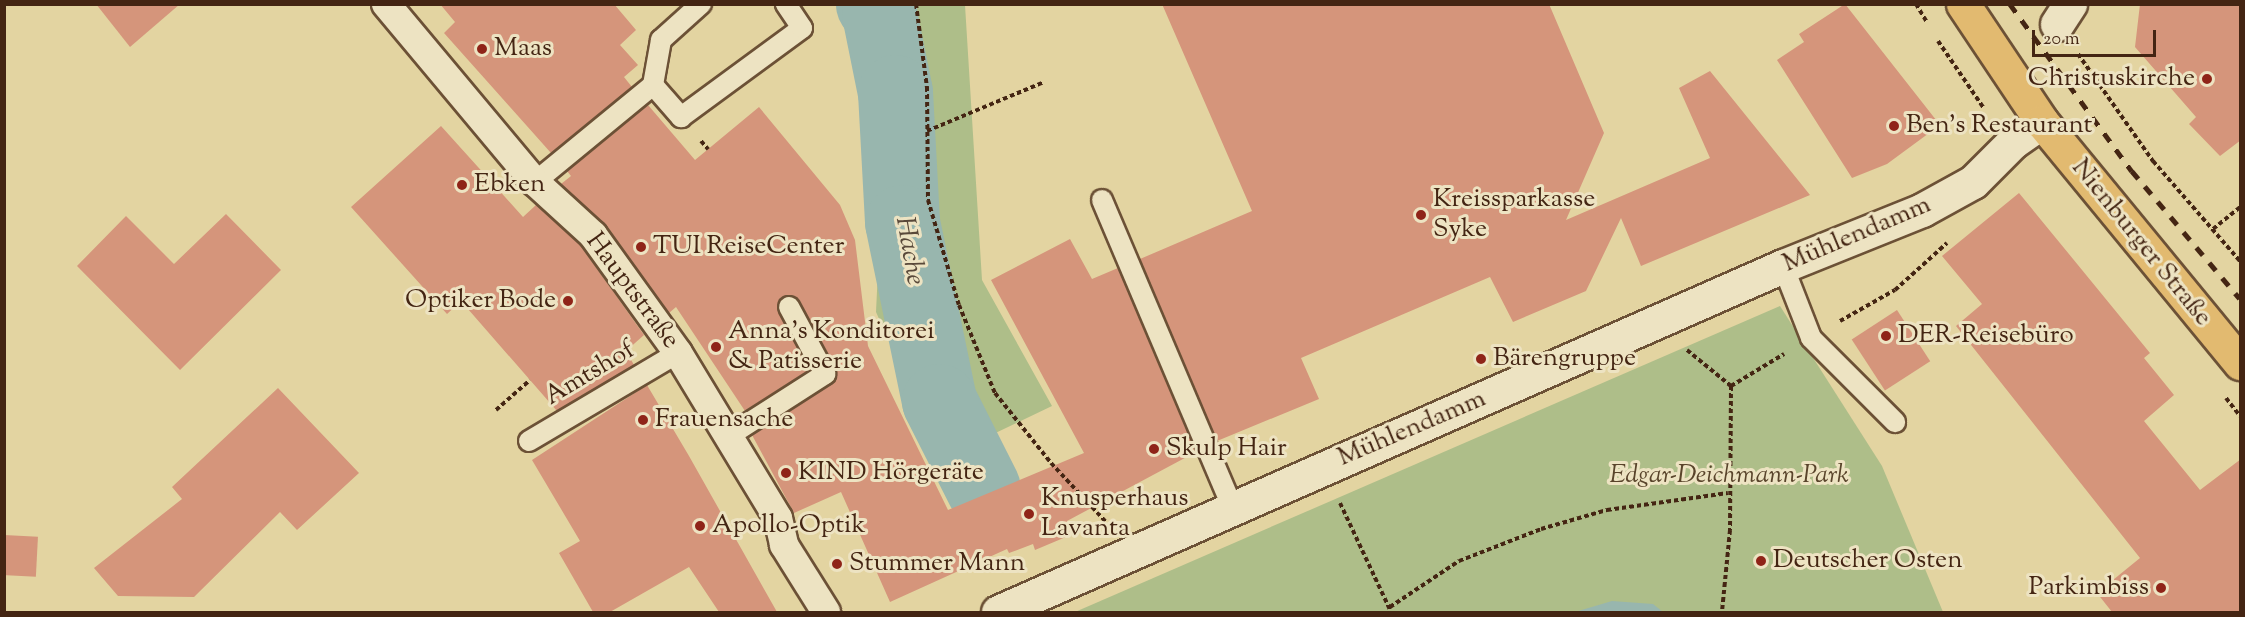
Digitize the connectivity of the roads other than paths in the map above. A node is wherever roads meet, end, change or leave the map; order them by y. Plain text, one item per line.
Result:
1 (386, 4) edge
2 (701, 4) edge
3 (786, 4) edge
4 (1963, 4) edge
5 (653, 85) junction
6 (2042, 122) junction
7 (535, 183) junction
8 (1101, 200) dead end
9 (1783, 266) junction
10 (789, 307) dead end
11 (678, 353) junction
12 (2241, 363) edge
13 (1895, 422) dead end
14 (727, 437) junction
15 (529, 441) dead end
16 (1232, 507) junction
17 (826, 612) edge
18 (998, 612) edge

1 - 7 street, Hauptstraße
2 - 5 lane
3 - 5 lane
4 - 6 main road, Nienburger Straße
5 - 7 lane
6 - 9 street, Mühlendamm
6 - 12 main road, Nienburger Straße
7 - 11 street, Hauptstraße
8 - 16 lane
9 - 13 lane
9 - 16 street, Mühlendamm
10 - 14 lane
11 - 14 street, Hauptstraße
11 - 15 lane, Amtshof
14 - 17 street, Hauptstraße
16 - 18 street, Mühlendamm

